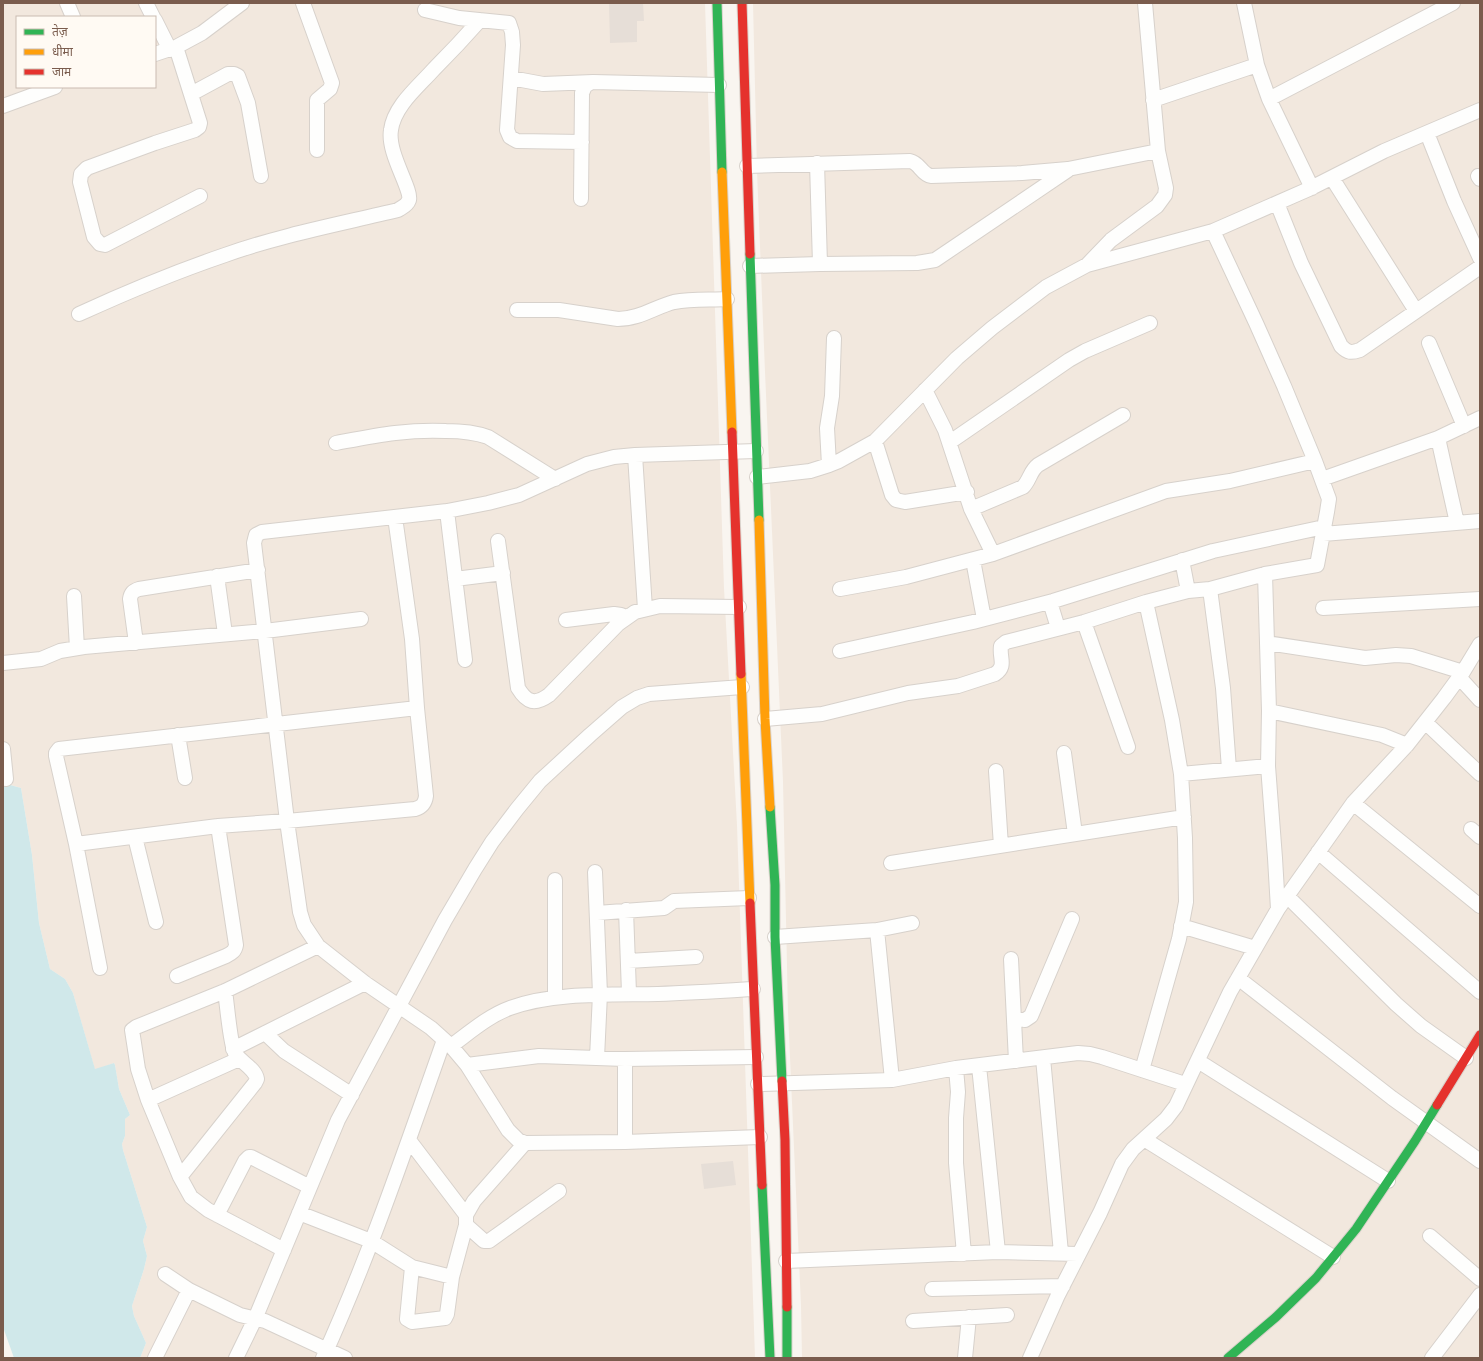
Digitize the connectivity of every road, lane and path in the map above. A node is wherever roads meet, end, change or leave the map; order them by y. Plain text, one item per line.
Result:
1 (68, 3) edge
2 (146, 3) edge
3 (242, 3) edge
4 (303, 3) edge
5 (717, 3) edge
6 (742, 3) edge
7 (1145, 3) edge
8 (1244, 3) edge
9 (1453, 3) edge
10 (425, 10) dead end
11 (73, 16) edge
12 (152, 16) edge
13 (480, 20) junction
14 (156, 22) edge
15 (173, 48) junction
16 (156, 54) edge
17 (1257, 65) junction
18 (511, 78) junction
19 (590, 83) junction
20 (719, 85) junction
21 (52, 88) edge
22 (191, 94) junction
23 (1268, 99) junction
24 (1153, 100) junction
25 (3, 106) edge
26 (1480, 110) edge
27 (1427, 133) junction
28 (582, 142) junction
29 (316, 150) dead end
30 (1158, 151) junction
31 (816, 164) junction
32 (747, 166) junction
33 (1068, 169) junction
34 (261, 176) dead end
35 (1332, 178) junction
36 (1312, 188) junction
37 (200, 196) dead end
38 (581, 198) dead end
39 (1277, 203) junction
40 (1213, 230) junction
41 (1480, 258) edge
42 (820, 264) junction
43 (1087, 265) junction
44 (750, 266) junction
45 (1480, 267) edge
46 (727, 299) junction
47 (517, 310) dead end
48 (1416, 311) junction
49 (79, 314) dead end
50 (1150, 323) dead end
51 (834, 338) dead end
52 (1429, 343) dead end
53 (925, 390) junction
54 (1123, 415) dead end
55 (1480, 418) edge
56 (1464, 426) junction
57 (1438, 438) junction
58 (875, 441) junction
59 (950, 442) junction
60 (336, 443) dead end
61 (733, 451) junction
62 (756, 451) junction
63 (635, 455) junction
64 (1315, 461) junction
65 (829, 466) junction
66 (757, 477) junction
67 (555, 479) junction
68 (1322, 479) junction
69 (966, 492) junction
70 (971, 509) junction
71 (447, 511) junction
72 (395, 517) junction
73 (1480, 520) edge
74 (1457, 523) junction
75 (1323, 530) junction
76 (498, 541) dead end
77 (993, 554) junction
78 (973, 560) junction
79 (1182, 560) junction
80 (258, 570) junction
81 (503, 573) junction
82 (1265, 574) junction
83 (216, 576) junction
84 (455, 579) junction
85 (840, 589) dead end
86 (1210, 589) junction
87 (1188, 591) junction
88 (74, 596) dead end
89 (1480, 599) edge
90 (1050, 602) junction
91 (1146, 602) junction
92 (739, 607) junction
93 (1323, 608) dead end
94 (645, 609) junction
95 (626, 617) junction
96 (361, 619) dead end
97 (984, 619) junction
98 (566, 620) dead end
99 (1084, 622) junction
100 (1058, 628) junction
101 (265, 631) junction
102 (225, 634) junction
103 (136, 642) junction
104 (1267, 643) junction
105 (1480, 644) edge
106 (77, 648) junction
107 (840, 651) dead end
108 (465, 660) dead end
109 (3, 663) edge
110 (1461, 675) junction
111 (742, 687) junction
112 (1480, 700) edge
113 (417, 708) junction
114 (1269, 710) junction
115 (765, 719) junction
116 (1425, 722) junction
117 (277, 724) junction
118 (178, 735) junction
119 (1407, 745) junction
120 (1128, 747) dead end
121 (3, 749) edge
122 (1064, 753) dead end
123 (1268, 766) junction
124 (1229, 769) junction
125 (996, 771) dead end
126 (1181, 774) junction
127 (1480, 774) edge
128 (185, 778) dead end
129 (6, 779) dead end
130 (1353, 803) junction
131 (1184, 817) junction
132 (288, 821) junction
133 (218, 826) junction
134 (1075, 834) junction
135 (135, 836) junction
136 (76, 844) junction
137 (1001, 846) junction
138 (1318, 852) junction
139 (891, 863) dead end
140 (595, 872) dead end
141 (555, 880) dead end
142 (1287, 896) junction
143 (749, 898) junction
144 (1480, 906) edge
145 (1278, 909) junction
146 (626, 910) junction
147 (597, 913) junction
148 (1072, 919) dead end
149 (156, 922) dead end
150 (912, 923) dead end
151 (1181, 926) junction
152 (877, 930) junction
153 (775, 937) junction
154 (318, 946) junction
155 (1255, 948) junction
156 (696, 957) dead end
157 (1011, 959) dead end
158 (628, 961) junction
159 (100, 968) dead end
160 (177, 976) dead end
161 (1238, 978) junction
162 (365, 983) junction
163 (753, 989) junction
164 (225, 991) junction
165 (1480, 992) edge
166 (629, 993) junction
167 (600, 994) junction
168 (555, 998) junction
169 (399, 1005) junction
170 (1014, 1018) junction
171 (265, 1033) junction
172 (1480, 1035) edge
173 (448, 1043) junction
174 (236, 1054) junction
175 (756, 1057) junction
176 (597, 1058) junction
177 (1043, 1058) junction
178 (1466, 1058) junction
179 (625, 1059) junction
180 (1016, 1061) junction
181 (1198, 1061) junction
182 (467, 1065) junction
183 (979, 1066) junction
184 (956, 1068) junction
185 (1142, 1070) junction
186 (892, 1080) junction
187 (758, 1084) junction
188 (781, 1084) junction
189 (1186, 1084) junction
190 (352, 1095) junction
191 (148, 1100) junction
192 (1426, 1122) junction
193 (760, 1137) junction
194 (1144, 1139) junction
195 (409, 1140) junction
196 (625, 1142) junction
197 (524, 1143) junction
198 (1480, 1161) edge
199 (180, 1177) junction
200 (1388, 1181) junction
201 (310, 1187) junction
202 (559, 1191) dead end
203 (299, 1213) junction
204 (217, 1215) junction
205 (466, 1220) junction
206 (1430, 1236) dead end
207 (371, 1241) junction
208 (284, 1250) junction
209 (998, 1252) junction
210 (1061, 1253) junction
211 (964, 1254) junction
212 (1078, 1254) junction
213 (1333, 1257) junction
214 (786, 1261) junction
215 (412, 1267) junction
216 (165, 1274) dead end
217 (452, 1278) junction
218 (1480, 1279) edge
219 (1063, 1286) junction
220 (932, 1289) dead end
221 (189, 1290) junction
222 (1480, 1295) edge
223 (1007, 1315) dead end
224 (969, 1317) junction
225 (255, 1319) junction
226 (913, 1321) dead end
227 (1244, 1353) edge
228 (325, 1354) edge
229 (155, 1358) edge
230 (236, 1358) edge
231 (345, 1358) edge
232 (770, 1358) edge
233 (787, 1358) edge
234 (965, 1358) edge
235 (1030, 1358) edge
236 (1228, 1358) edge
237 (1432, 1358) edge

1 - 11 street
2 - 12 street
3 - 15 street
4 - 29 street
5 - 20 main road
6 - 32 main road
7 - 24 street
8 - 17 street
9 - 23 street
10 - 13 street
13 - 18 street
13 - 49 street
14 - 15 street
15 - 16 street
15 - 22 street
17 - 23 street
17 - 24 street
18 - 19 street
18 - 28 street
19 - 20 street
19 - 28 street
20 - 46 main road
21 - 25 street
22 - 34 street
22 - 37 street
23 - 36 street
24 - 30 street
26 - 27 street
27 - 35 street
27 - 41 street
28 - 38 street
30 - 33 street
30 - 43 street
31 - 32 street
31 - 33 street
31 - 42 street
32 - 44 main road
33 - 42 street
35 - 36 street
35 - 48 street
36 - 39 street
39 - 40 street
39 - 48 street
40 - 43 street
40 - 64 street
42 - 44 street
43 - 53 street
44 - 62 main road
45 - 48 street
46 - 47 street
46 - 61 main road
50 - 59 street
51 - 65 street
52 - 56 street
53 - 58 street
53 - 59 street
54 - 70 street
55 - 56 street
56 - 57 street
57 - 68 street
57 - 74 street
58 - 65 street
58 - 69 street
59 - 69 street
60 - 67 street
61 - 62 street
61 - 63 street
61 - 92 main road
62 - 66 main road
63 - 67 street
63 - 94 street
64 - 68 street
64 - 77 street
65 - 66 street
66 - 115 main road
67 - 71 street
68 - 75 street
69 - 70 street
70 - 77 street
71 - 72 street
71 - 84 street
72 - 80 street
72 - 113 street
73 - 74 street
74 - 75 street
75 - 79 street
75 - 82 street
76 - 81 street
77 - 78 street
78 - 85 street
78 - 97 street
79 - 87 street
79 - 90 street
80 - 83 street
80 - 101 street
81 - 84 street
81 - 95 street
82 - 86 street
82 - 104 street
83 - 102 street
83 - 103 street
84 - 108 street
86 - 87 street
86 - 124 street
87 - 91 street
88 - 106 street
89 - 93 street
90 - 97 street
90 - 100 street
91 - 99 street
91 - 126 street
92 - 94 street
92 - 111 main road
94 - 95 street
95 - 98 street
96 - 101 street
97 - 107 street
99 - 100 street
99 - 120 street
100 - 115 street
101 - 102 street
101 - 117 street
102 - 103 street
103 - 106 street
104 - 110 street
104 - 114 street
105 - 110 street
106 - 109 street
110 - 112 street
110 - 116 street
111 - 143 main road
111 - 169 street
113 - 117 street
113 - 132 street
114 - 119 street
114 - 123 street
115 - 153 main road
116 - 119 street
116 - 127 street
117 - 118 street
117 - 132 street
118 - 128 street
118 - 136 street
119 - 130 street
121 - 129 street
122 - 134 street
123 - 124 street
123 - 145 street
124 - 126 street
125 - 137 street
126 - 131 street
130 - 138 street
130 - 144 street
131 - 134 street
131 - 151 street
132 - 133 street
132 - 154 street
133 - 135 street
133 - 160 street
134 - 137 street
135 - 136 street
135 - 149 street
136 - 159 street
137 - 139 street
138 - 142 street
138 - 165 street
140 - 147 street
141 - 168 street
142 - 145 street
142 - 178 street
143 - 146 street
143 - 163 main road
145 - 155 street
146 - 147 street
146 - 158 street
147 - 167 street
148 - 170 street
150 - 152 street
151 - 155 street
151 - 185 street
152 - 153 street
152 - 186 street
153 - 188 main road
154 - 162 street
154 - 164 street
155 - 161 street
156 - 158 street
157 - 170 street
158 - 166 street
161 - 181 street
161 - 192 street
162 - 169 street
162 - 171 street
163 - 166 street
163 - 175 main road
164 - 174 street
164 - 191 street
166 - 167 street
167 - 168 street
167 - 176 street
168 - 173 street
169 - 173 street
169 - 190 street
170 - 180 street
171 - 174 street
171 - 190 street
172 - 178 main road
173 - 182 street
173 - 195 street
174 - 191 street
174 - 199 street
175 - 179 street
175 - 187 main road
176 - 179 street
176 - 182 street
177 - 180 street
177 - 185 street
177 - 210 street
178 - 192 main road
179 - 196 street
180 - 183 street
181 - 189 street
181 - 200 street
182 - 197 street
183 - 184 street
183 - 209 street
184 - 186 street
184 - 211 street
185 - 189 street
186 - 188 street
187 - 188 street
187 - 193 main road
188 - 214 main road
189 - 194 street
190 - 201 street
191 - 199 street
192 - 198 street
192 - 200 main road
193 - 196 street
193 - 232 main road
194 - 212 street
194 - 213 street
195 - 205 street
195 - 207 street
196 - 197 street
197 - 205 street
199 - 204 street
200 - 213 main road
201 - 203 street
201 - 204 street
202 - 205 street
203 - 207 street
203 - 208 street
204 - 208 street
205 - 217 street
206 - 218 street
207 - 215 street
207 - 228 street
208 - 225 street
209 - 210 street
209 - 211 street
210 - 212 street
211 - 214 street
212 - 219 street
213 - 227 main road
214 - 233 main road
215 - 217 street
215 - 217 street
216 - 221 street
219 - 220 street
219 - 235 street
221 - 225 street
221 - 229 street
222 - 237 street
223 - 224 street
224 - 226 street
224 - 234 street
225 - 228 street
225 - 230 street
227 - 236 main road
228 - 231 street

